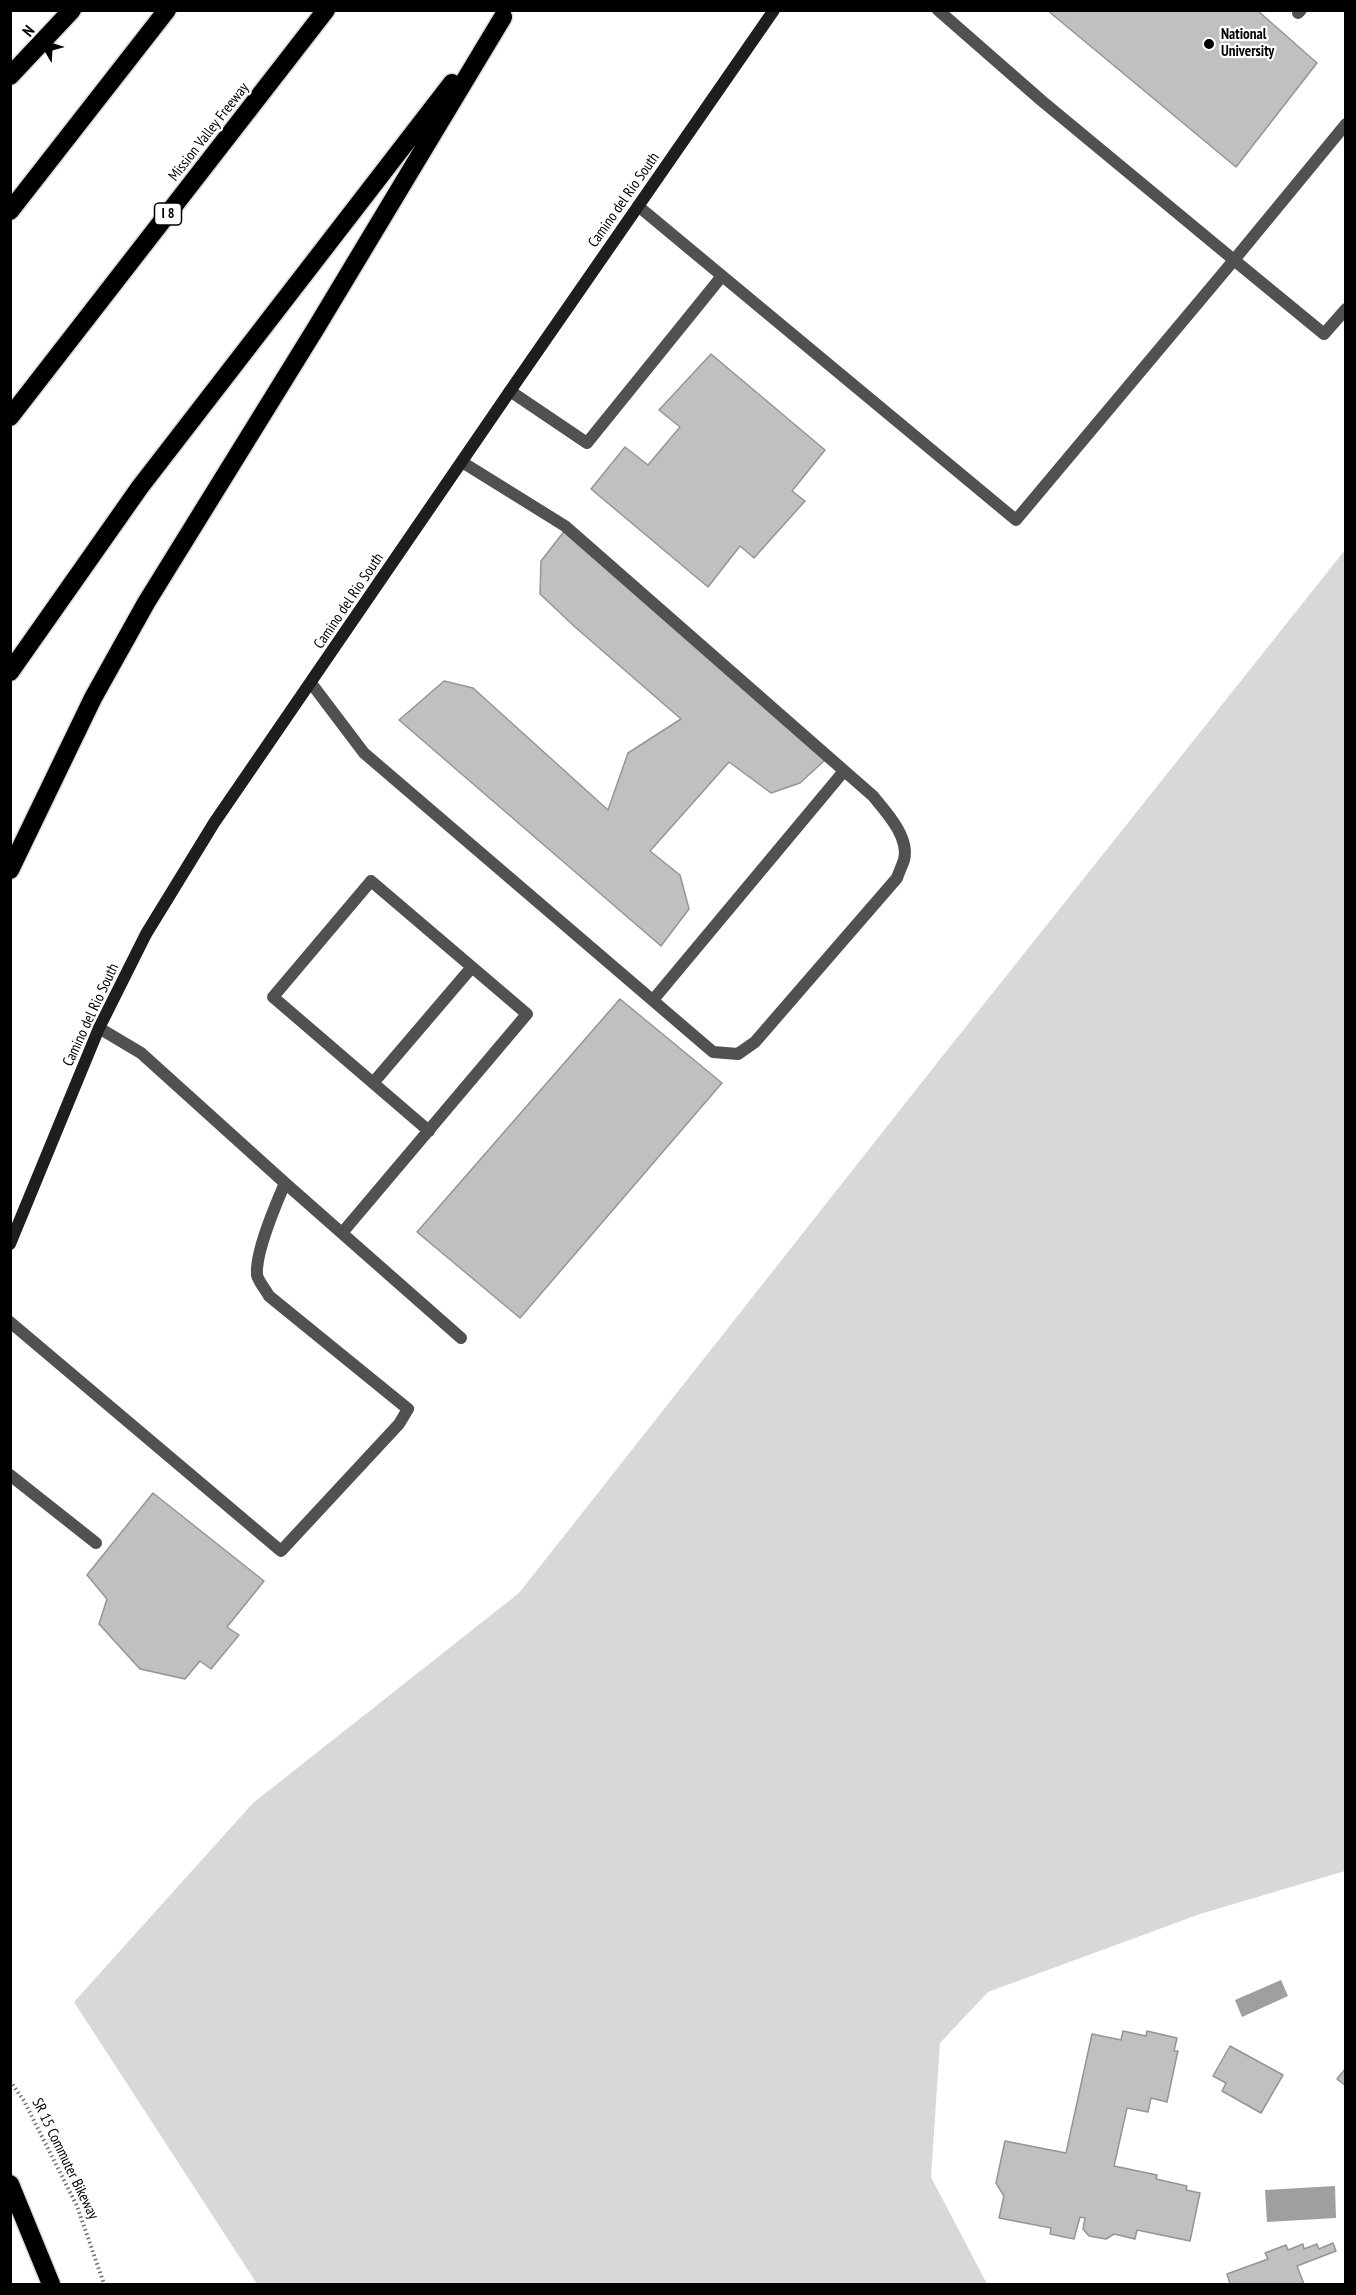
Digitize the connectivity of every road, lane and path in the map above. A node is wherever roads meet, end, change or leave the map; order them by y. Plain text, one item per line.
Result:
1 (72, 10) edge
2 (167, 10) edge
3 (326, 10) edge
4 (774, 10) edge
5 (938, 10) edge
6 (505, 14) edge
7 (10, 76) edge
8 (1346, 124) edge
9 (638, 206) junction
10 (10, 211) edge
11 (1234, 260) junction
12 (722, 276) junction
13 (1346, 309) edge
14 (510, 391) junction
15 (10, 417) edge
16 (462, 462) junction
17 (10, 672) edge
18 (311, 683) junction
19 (844, 771) junction
20 (10, 870) edge
21 (472, 967) junction
22 (653, 1000) junction
23 (99, 1028) junction
24 (373, 1083) junction
25 (429, 1131) junction
26 (285, 1183) junction
27 (342, 1233) junction
28 (10, 1244) edge
29 (10, 1322) edge
30 (461, 1338) dead end
31 (10, 1475) edge
32 (96, 1544) dead end
33 (10, 2080) edge
34 (10, 2184) edge
35 (51, 2284) edge
36 (104, 2284) edge

1 - 7 highway
2 - 10 highway
3 - 15 highway, Mission Valley Freeway / I 8
4 - 9 street, Camino del Rio South
5 - 11 lane
6 - 17 highway
6 - 20 highway
8 - 11 lane
9 - 12 lane
9 - 14 street, Camino del Rio South
11 - 12 lane
11 - 13 lane
12 - 14 lane
14 - 16 street, Camino del Rio South
16 - 18 street, Camino del Rio South
16 - 19 lane
18 - 22 lane
18 - 23 street, Camino del Rio South
19 - 22 lane
19 - 22 lane
21 - 24 lane
21 - 24 lane
21 - 25 lane
23 - 26 lane
23 - 28 street, Camino del Rio South
24 - 25 lane
25 - 27 lane
26 - 27 lane
26 - 29 lane
27 - 30 lane
31 - 32 lane
33 - 36 path, SR 15 Commuter Bikeway
34 - 35 highway

